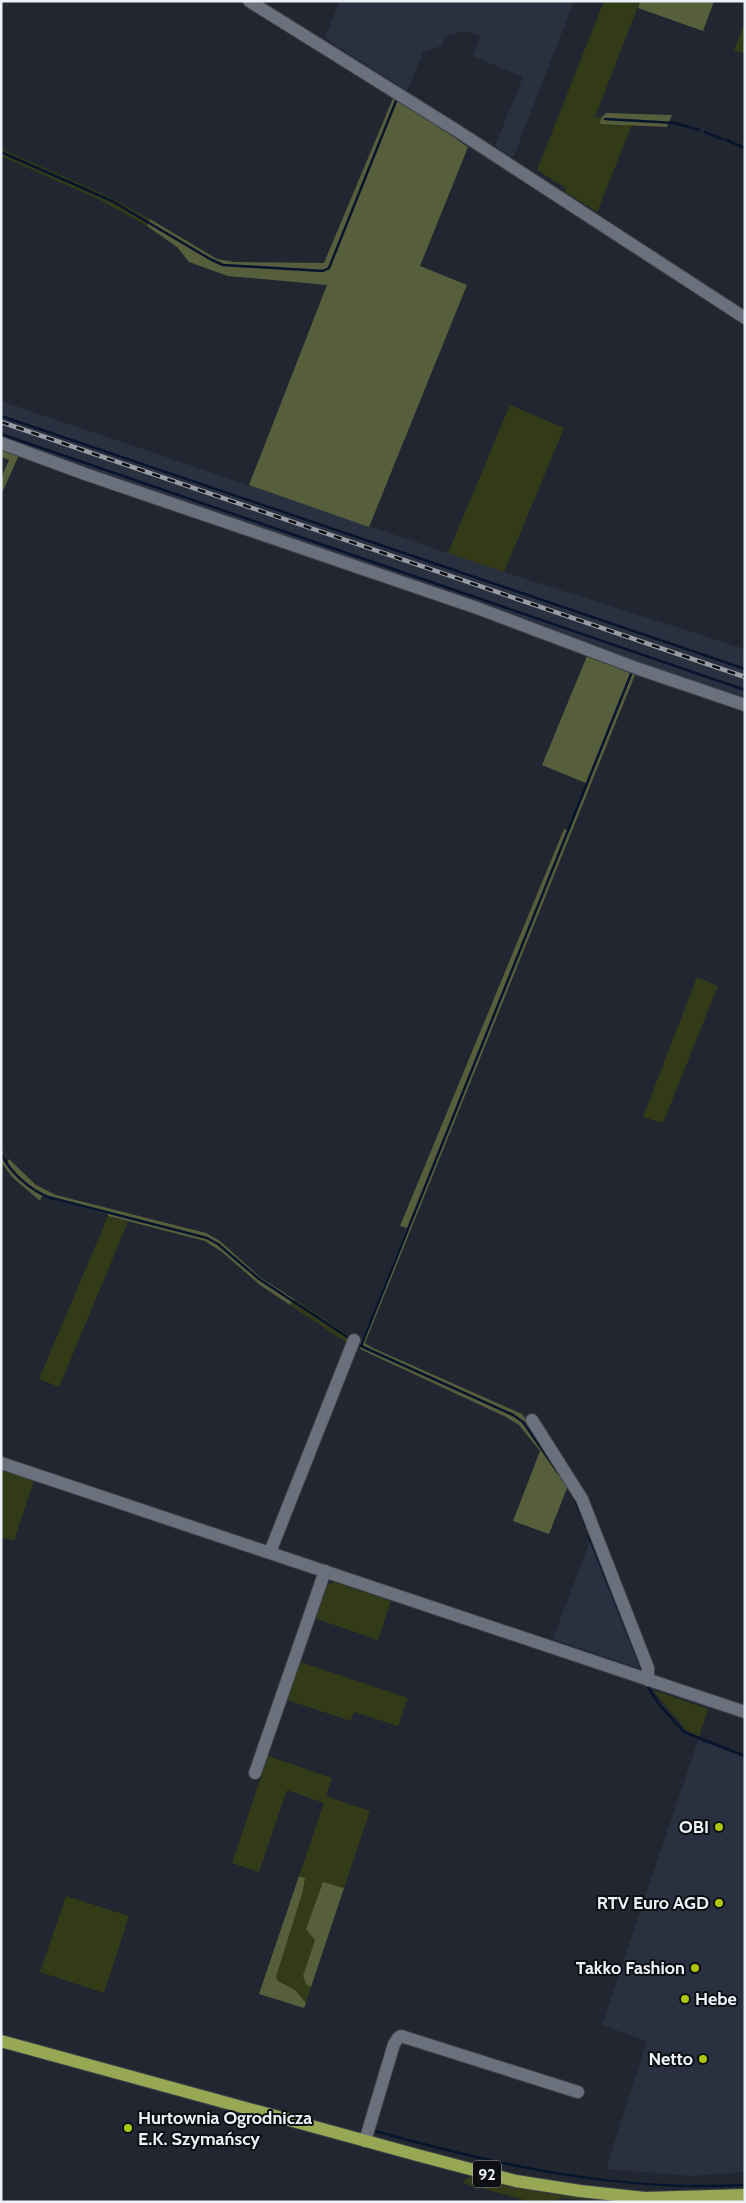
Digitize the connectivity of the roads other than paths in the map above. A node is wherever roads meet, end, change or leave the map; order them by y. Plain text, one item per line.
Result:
1 (249, 1) edge
2 (745, 318) edge
3 (1, 443) edge
4 (745, 705) edge
5 (354, 1340) dead end
6 (532, 1420) dead end
7 (1, 1463) edge
8 (270, 1552) junction
9 (325, 1571) junction
10 (648, 1680) junction
11 (745, 1712) edge
12 (256, 1773) dead end
13 (1, 2041) edge
14 (578, 2092) dead end
15 (365, 2141) junction
16 (745, 2195) edge
17 (645, 2198) junction
18 (667, 2202) edge

1 - 2 street
3 - 4 street
5 - 8 street
6 - 10 street
7 - 8 street
8 - 9 street
9 - 10 street
9 - 12 street
10 - 11 street
13 - 15 main road, 92
14 - 15 street
15 - 17 main road, 92
16 - 17 main road, 92
17 - 18 main road, 92

